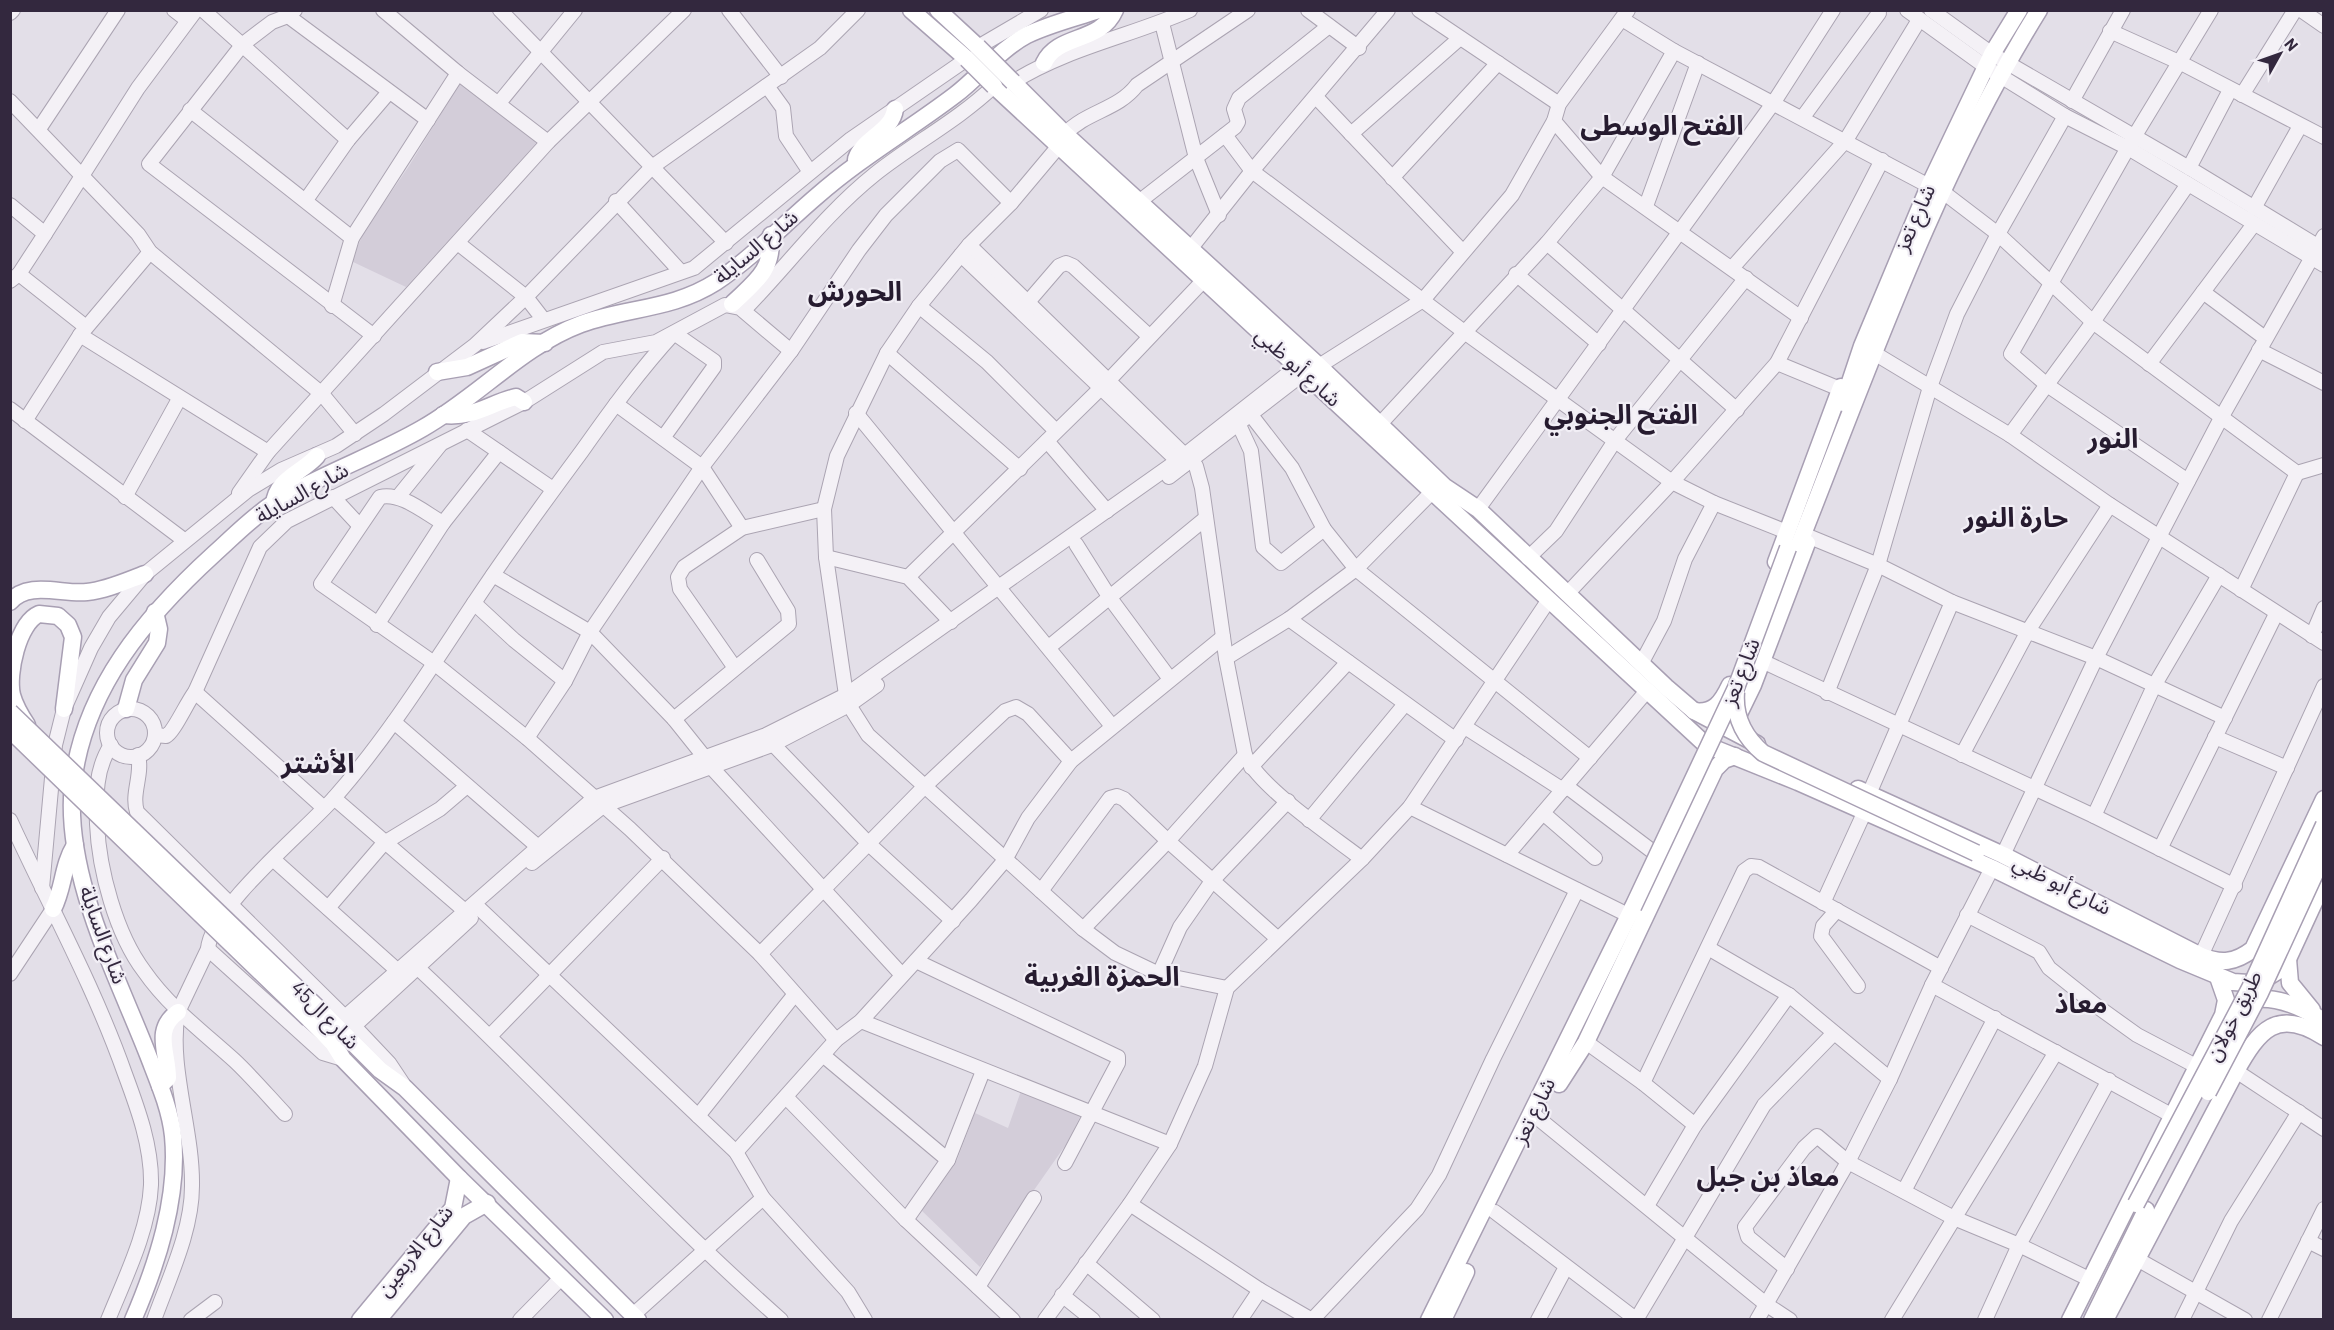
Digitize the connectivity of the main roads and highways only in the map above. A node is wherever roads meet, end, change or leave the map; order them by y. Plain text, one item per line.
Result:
1 (911, 10) edge
2 (1099, 10) edge
3 (1114, 10) edge
4 (2019, 10) edge
5 (2039, 10) edge
6 (940, 11) edge
7 (972, 53) junction
8 (1044, 63) road end
9 (1996, 64) junction
10 (895, 110) road end
11 (1062, 141) junction
12 (855, 165) junction
13 (771, 235) junction
14 (738, 307) road end
15 (544, 343) junction
16 (1868, 350) junction
17 (1307, 369) junction
18 (437, 372) road end
19 (524, 402) road end
20 (443, 415) junction
21 (1844, 432) junction
22 (317, 456) road end
23 (1438, 489) junction
24 (274, 504) junction
25 (1790, 544) junction
26 (145, 574) road end
27 (1557, 596) junction
28 (10, 602) edge
29 (155, 612) junction
30 (1741, 683) junction
31 (1666, 687) junction
32 (1651, 696) junction
33 (1744, 706) junction
34 (64, 709) road end
35 (126, 709) road end
36 (1694, 711) junction
37 (10, 712) edge
38 (10, 730) edge
39 (1688, 730) junction
40 (30, 731) junction
41 (1732, 732) junction
42 (1706, 745) junction
43 (1760, 745) junction
44 (1735, 756) junction
45 (1696, 759) junction
46 (1804, 765) junction
47 (1798, 782) junction
48 (2324, 799) edge
49 (1673, 807) junction
50 (1692, 816) junction
51 (2324, 825) edge
52 (75, 845) junction
53 (2324, 855) edge
54 (1997, 861) junction
55 (2324, 881) edge
56 (53, 909) road end
57 (1632, 910) junction
58 (2265, 927) junction
59 (2295, 943) junction
60 (2253, 949) joint
61 (2182, 955) junction
62 (2288, 959) junction
63 (2218, 977) junction
64 (178, 1012) road end
65 (315, 1015) junction
66 (2223, 1015) junction
67 (2319, 1026) edge
68 (2206, 1047) junction
69 (2241, 1062) junction
70 (1556, 1078) junction
71 (160, 1086) junction
72 (1537, 1117) junction
73 (459, 1178) junction
74 (487, 1203) junction
75 (2141, 1207) junction
76 (458, 1212) junction
77 (636, 1317) edge
78 (133, 1320) edge
79 (360, 1320) edge
80 (378, 1320) edge
81 (605, 1320) edge
82 (1430, 1320) edge
83 (1443, 1320) edge
84 (2070, 1320) edge
85 (2080, 1320) edge
86 (2092, 1320) edge
87 (2105, 1320) edge

1 - 7 main road, شارع أبو ظبي
2 - 12 main road, شارع السايلة
3 - 8 main road
4 - 9 main road, شارع تعز
5 - 9 main road, شارع تعز
6 - 7 main road
7 - 11 main road, شارع أبو ظبي, bridge
7 - 11 main road, شارع أبو ظبي, bridge
9 - 16 main road, شارع تعز
10 - 12 main road
11 - 17 main road, شارع أبو ظبي
11 - 17 main road, شارع أبو ظبي
12 - 13 main road, شارع السايلة
13 - 14 main road
13 - 15 main road, شارع السايلة
15 - 18 main road
15 - 20 main road, شارع السايلة
16 - 21 main road, شارع تعز
16 - 25 main road, شارع تعز
16 - 25 main road
17 - 23 main road, شارع أبو ظبي
17 - 23 main road, شارع أبو ظبي
19 - 20 main road
20 - 24 main road, شارع السايلة
21 - 25 main road, شارع تعز
21 - 30 main road
22 - 24 main road
23 - 27 main road
23 - 27 main road, شارع أبو ظبي
24 - 29 main road, شارع السايلة
25 - 30 main road, شارع تعز, bridge
26 - 28 main road
27 - 31 main road, شارع أبو ظبي
27 - 32 main road, شارع أبو ظبي
29 - 35 main road
29 - 52 main road, شارع السايلة
30 - 33 main road
30 - 36 main road
30 - 54 main road, bridge
30 - 57 main road, شارع تعز, bridge
31 - 32 main road
31 - 36 main road, شارع أبو ظبي
32 - 39 main road, شارع أبو ظبي
33 - 41 main road
33 - 43 main road
34 - 40 main road
36 - 41 main road, شارع أبو ظبي
37 - 40 main road, شارع ال45, bridge
38 - 65 main road, شارع ال45, bridge
39 - 41 main road
39 - 42 main road, شارع أبو ظبي
39 - 45 main road
40 - 65 main road, شارع ال45, bridge
41 - 42 main road
41 - 43 main road, شارع أبو ظبي
42 - 44 main road, شارع أبو ظبي
42 - 45 main road
43 - 46 main road, شارع أبو ظبي
44 - 47 main road, شارع أبو ظبي
44 - 50 main road
45 - 49 main road
46 - 47 main road
46 - 54 main road, شارع أبو ظبي
47 - 54 main road, شارع أبو ظبي
48 - 58 main road, طريق خولان
49 - 50 main road
49 - 57 main road
50 - 70 main road
51 - 75 main road, طريق خولان, bridge
52 - 56 main road
52 - 71 main road, شارع السايلة
53 - 75 main road, طريق خولان, bridge
54 - 61 main road, شارع أبو ظبي
55 - 59 main road, طريق خولان
57 - 70 main road, شارع تعز
58 - 59 main road
58 - 60 main road, طريق خولان
59 - 62 main road, طريق خولان
60 - 61 main road, شارع أبو ظبي
61 - 63 main road
62 - 63 main road
62 - 67 main road
63 - 66 main road
64 - 71 main road
65 - 73 main road, شارع ال45
65 - 77 main road, شارع ال45
66 - 67 main road
66 - 68 main road, طريق خولان
67 - 69 main road, طريق خولان
68 - 69 main road
68 - 84 main road, طريق خولان
69 - 87 main road, طريق خولان
70 - 72 main road, شارع تعز
71 - 78 main road, شارع السايلة
72 - 82 main road, شارع تعز
72 - 83 main road, شارع تعز
73 - 74 main road, شارع ال45
73 - 76 main road, شارع الاربعين
74 - 76 main road, شارع الاربعين
74 - 81 main road, شارع ال45
75 - 85 main road
75 - 86 main road
76 - 79 main road, شارع الاربعين
76 - 80 main road, شارع الاربعين

